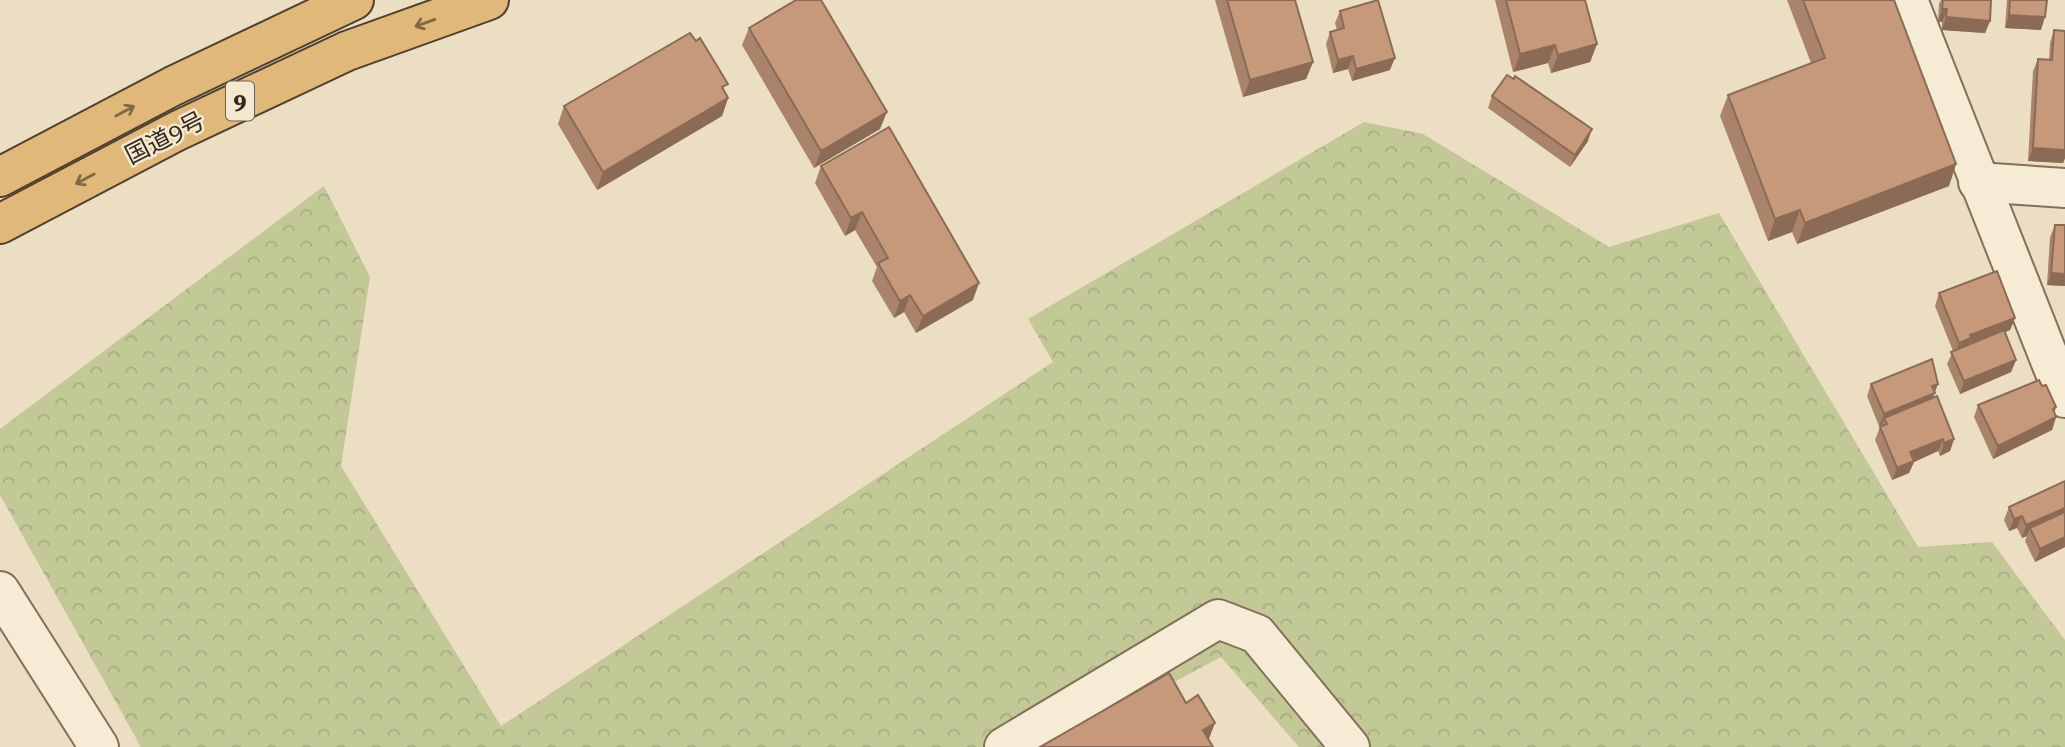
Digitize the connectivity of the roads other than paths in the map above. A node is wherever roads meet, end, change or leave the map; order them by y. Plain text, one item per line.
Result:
1 (354, 0) edge
2 (489, 0) edge
3 (1908, 0) edge
4 (0, 177) edge
5 (1978, 182) junction
6 (2065, 188) edge
7 (0, 224) edge
8 (2062, 384) edge
9 (0, 591) edge
10 (99, 747) edge
11 (1004, 747) edge
12 (1350, 747) edge

4 -> 1 highway, 国道9号 / 9
2 -> 7 highway, 国道9号 / 9
3 - 5 street
5 - 6 street
5 - 8 street
9 - 10 street
11 - 12 street

